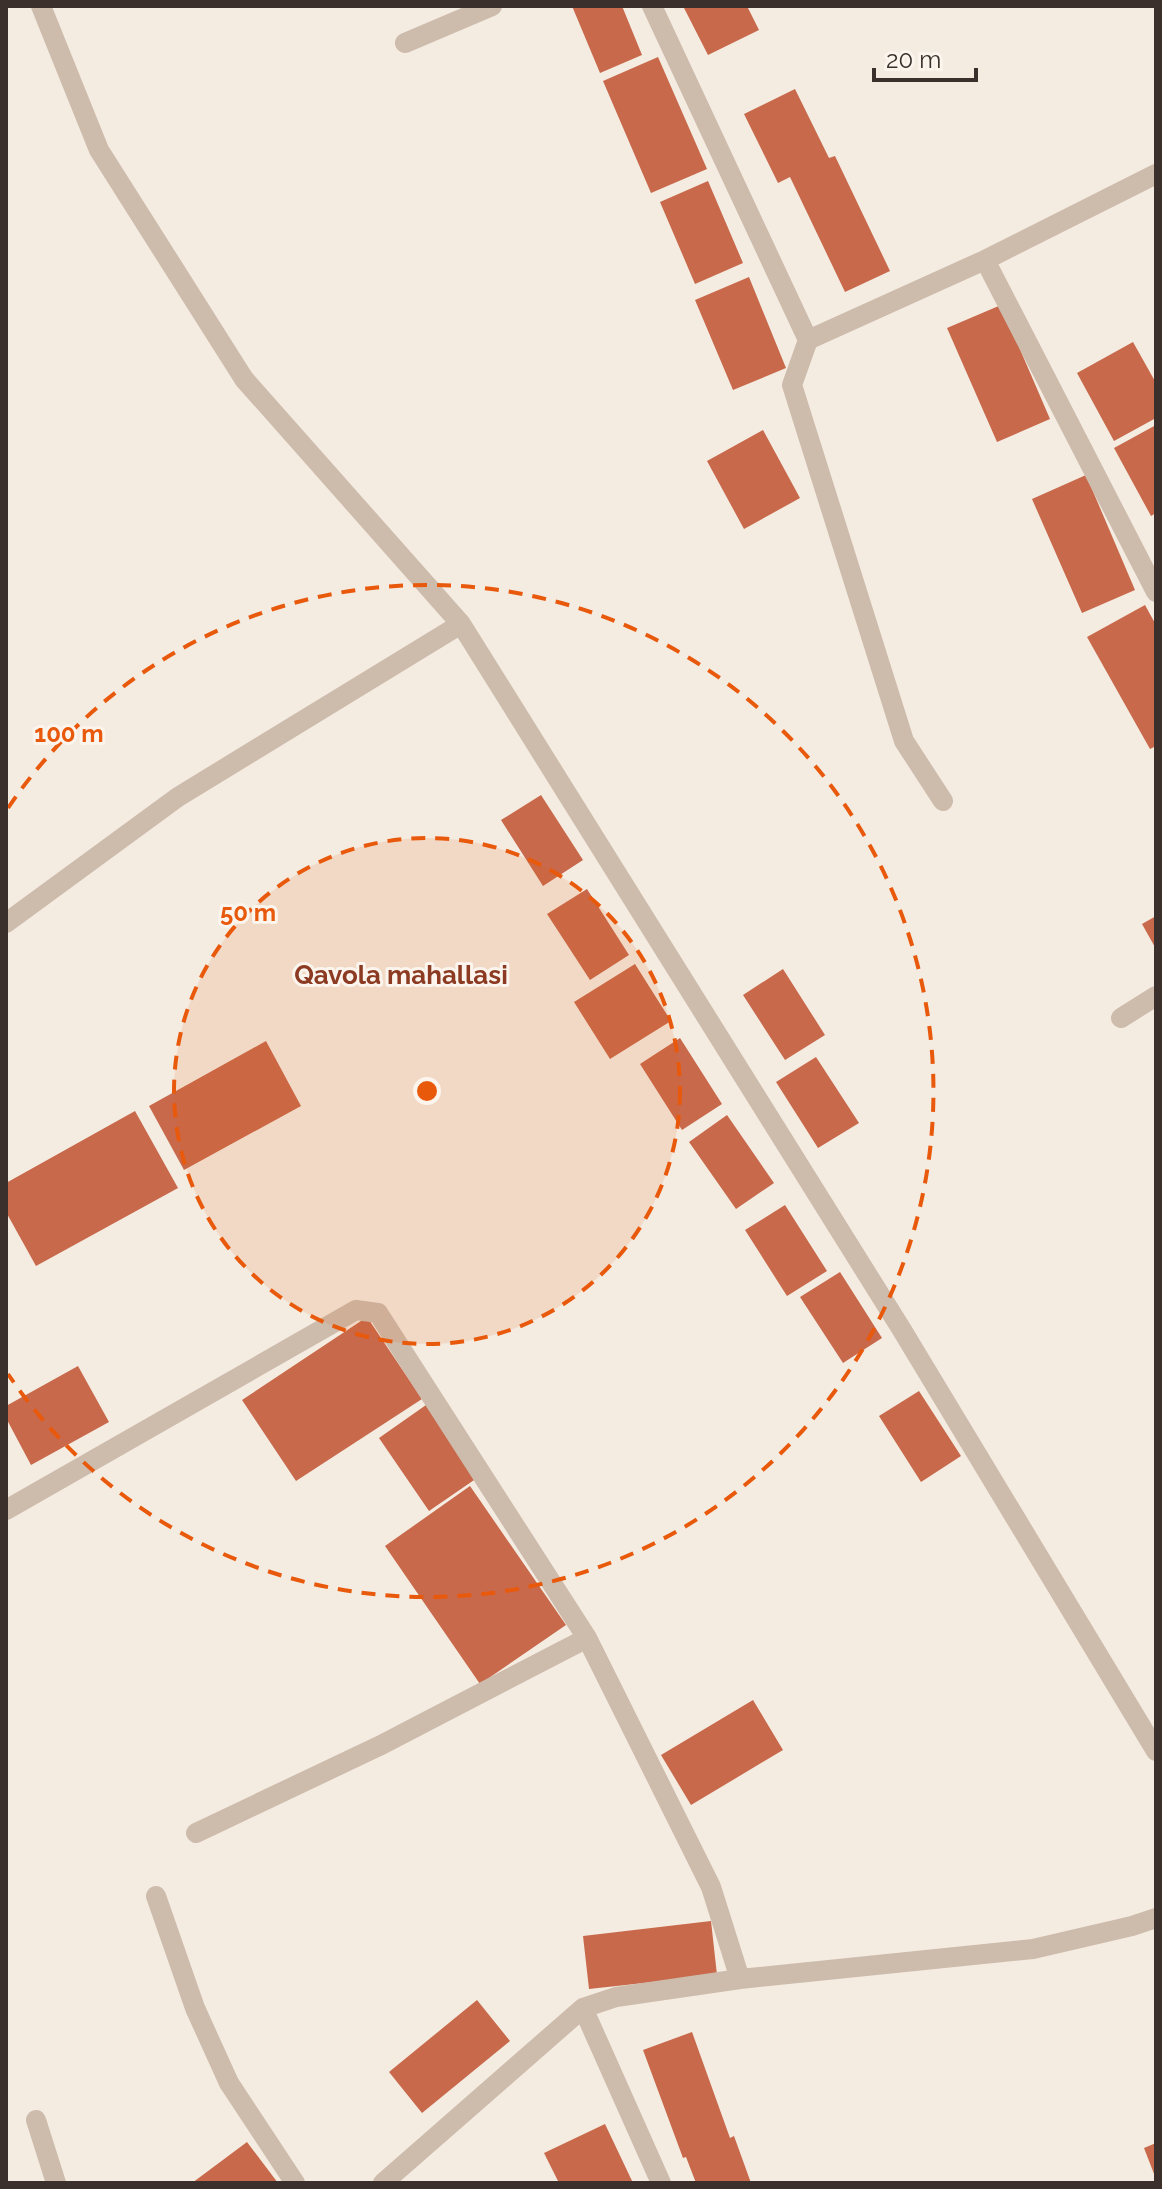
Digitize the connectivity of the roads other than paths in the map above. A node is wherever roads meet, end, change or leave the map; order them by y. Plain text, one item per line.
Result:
1 (41, 6) edge
2 (492, 6) edge
3 (652, 6) edge
4 (405, 43) dead end
5 (1156, 174) edge
6 (985, 260) junction
7 (808, 340) junction
8 (1156, 592) edge
9 (461, 624) junction
10 (943, 801) dead end
11 (6, 923) edge
12 (1156, 996) edge
13 (1121, 1018) dead end
14 (6, 1510) edge
15 (587, 1638) junction
16 (1156, 1751) edge
17 (196, 1833) dead end
18 (156, 1896) dead end
19 (1156, 1918) edge
20 (740, 1979) junction
21 (583, 2008) junction
22 (36, 2120) dead end
23 (56, 2183) edge
24 (295, 2183) edge
25 (383, 2183) edge
26 (661, 2183) edge

1 - 9 street
2 - 4 street
3 - 7 street
5 - 6 street
6 - 7 street
6 - 8 street
7 - 10 street
9 - 11 street
9 - 16 street
12 - 13 street
14 - 15 street
15 - 17 street
15 - 20 street
18 - 24 street
19 - 20 street
20 - 21 street
21 - 25 street
21 - 26 street
22 - 23 street

